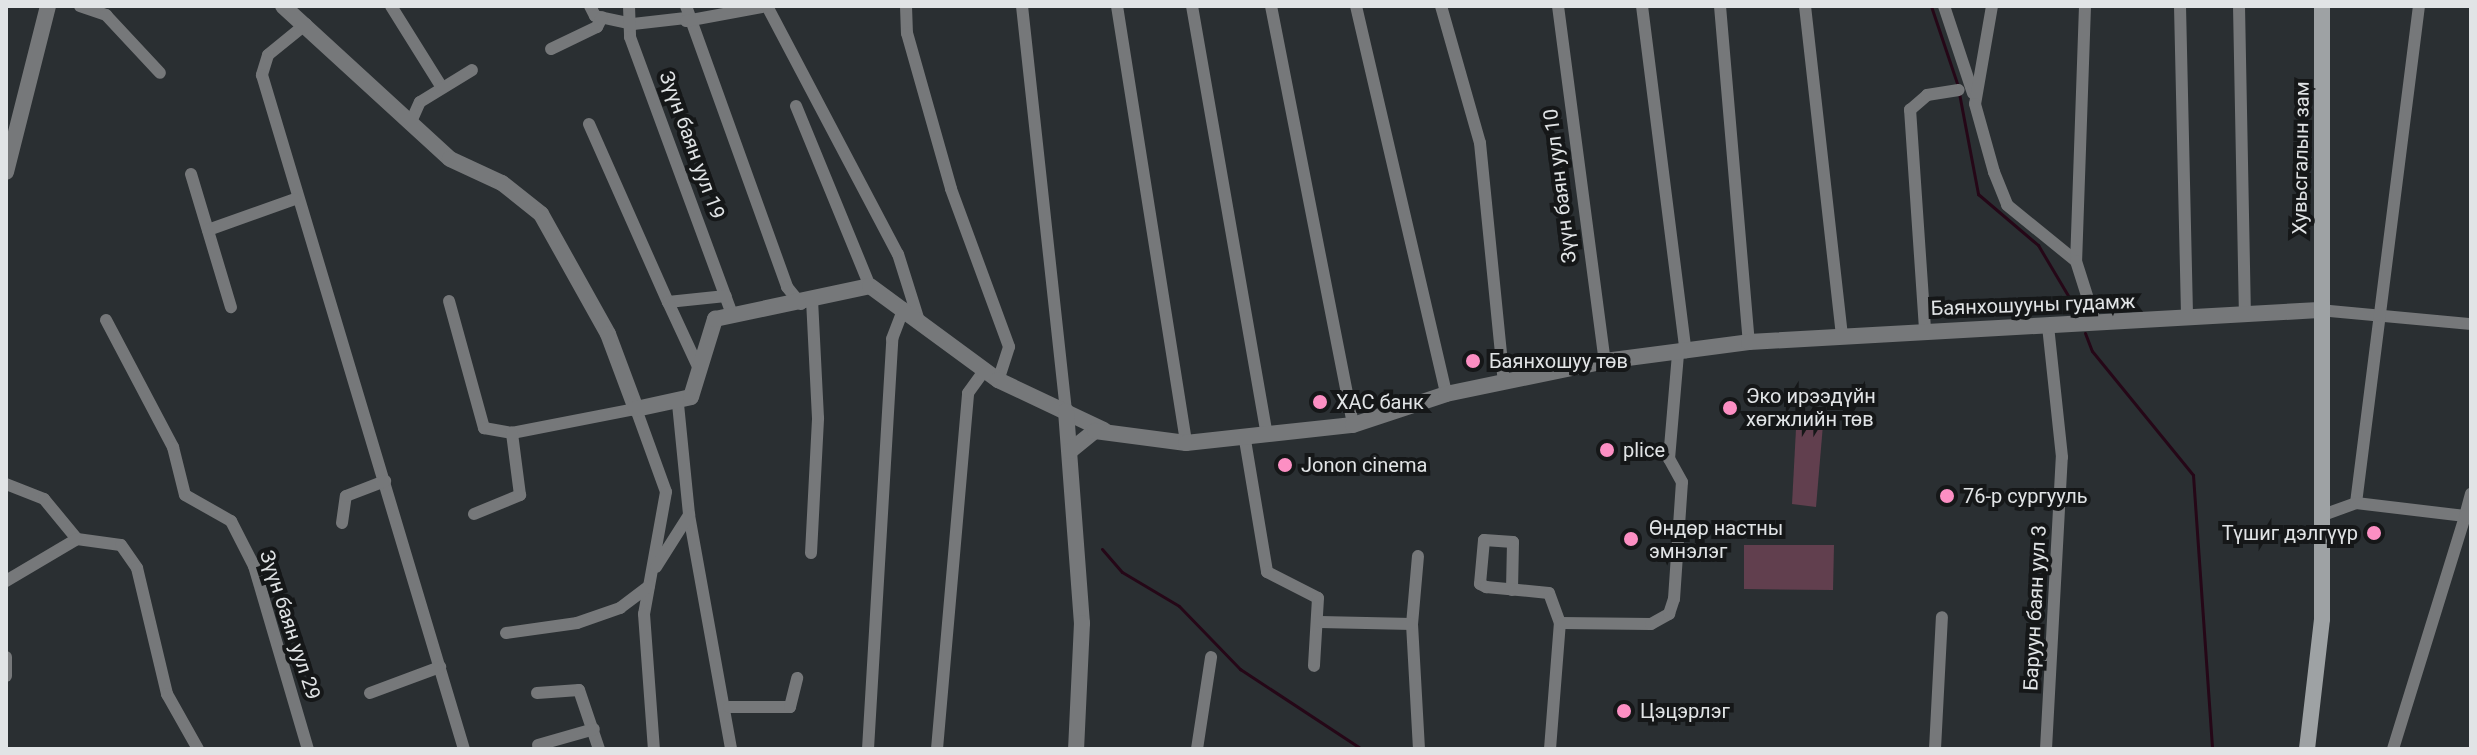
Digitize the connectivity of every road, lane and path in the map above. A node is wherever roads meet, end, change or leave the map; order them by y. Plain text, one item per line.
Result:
1 (48, 6) edge
2 (283, 6) edge
3 (391, 6) edge
4 (590, 6) edge
5 (629, 6) edge
6 (906, 6) edge
7 (1022, 6) edge
8 (1117, 6) edge
9 (1192, 6) edge
10 (1271, 6) edge
11 (1356, 6) edge
12 (1441, 6) edge
13 (1558, 6) edge
14 (1642, 6) edge
15 (1720, 6) edge
16 (1805, 6) edge
17 (1944, 6) edge
18 (1992, 6) edge
19 (2085, 6) edge
20 (2180, 6) edge
21 (2239, 6) edge
22 (2322, 6) edge
23 (2419, 6) edge
24 (88, 7) edge
25 (686, 15) edge
26 (602, 17) junction
27 (628, 22) junction
28 (306, 24) junction
29 (551, 49) dead end
30 (472, 70) dead end
31 (160, 73) dead end
32 (441, 86) junction
33 (1959, 90) dead end
34 (1975, 104) junction
35 (796, 106) dead end
36 (410, 124) junction
37 (589, 124) dead end
38 (6, 172) edge
39 (191, 174) dead end
40 (295, 199) junction
41 (208, 230) junction
42 (2076, 261) junction
43 (870, 286) junction
44 (726, 296) junction
45 (449, 301) dead end
46 (668, 302) junction
47 (807, 302) junction
48 (231, 307) dead end
49 (904, 308) junction
50 (2319, 310) junction
51 (2245, 312) junction
52 (2380, 315) junction
53 (733, 317) junction
54 (2187, 317) junction
55 (106, 320) dead end
56 (919, 321) junction
57 (2085, 324) junction
58 (2471, 324) edge
59 (2048, 326) junction
60 (1925, 329) junction
61 (1842, 337) junction
62 (1749, 342) junction
63 (1682, 352) junction
64 (1605, 361) junction
65 (700, 371) junction
66 (991, 375) junction
67 (1504, 383) junction
68 (1446, 394) junction
69 (678, 404) junction
70 (636, 409) junction
71 (1066, 411) junction
72 (1353, 425) junction
73 (1106, 431) junction
74 (512, 433) junction
75 (1267, 436) junction
76 (1245, 440) junction
77 (1186, 443) junction
78 (1070, 451) junction
79 (385, 481) junction
80 (6, 484) edge
81 (2471, 494) edge
82 (2356, 503) junction
83 (474, 514) dead end
84 (689, 515) junction
85 (2323, 515) junction
86 (2468, 516) edge
87 (342, 523) dead end
88 (77, 539) junction
89 (811, 553) dead end
90 (1418, 556) dead end
91 (6, 581) edge
92 (650, 581) junction
93 (1512, 590) junction
94 (1942, 617) dead end
95 (1320, 622) junction
96 (1560, 623) junction
97 (1412, 624) junction
98 (506, 633) dead end
99 (6, 657) edge
100 (1211, 657) dead end
101 (1314, 666) dead end
102 (440, 667) junction
103 (6, 676) edge
104 (797, 678) dead end
105 (370, 693) dead end
106 (537, 693) dead end
107 (729, 707) junction
108 (594, 729) junction
109 (538, 745) dead end
110 (198, 749) edge
111 (308, 749) edge
112 (464, 749) edge
113 (599, 749) edge
114 (654, 749) edge
115 (731, 749) edge
116 (868, 749) edge
117 (937, 749) edge
118 (1076, 749) edge
119 (1197, 749) edge
120 (1419, 749) edge
121 (1550, 749) edge
122 (1935, 749) edge
123 (2046, 749) edge
124 (2307, 749) edge
125 (2393, 749) edge

1 - 38 street
2 - 28 street
3 - 32 street
4 - 26 street
5 - 27 street, Зүүн баян уул 19
6 - 66 street
7 - 71 street
8 - 77 street
9 - 75 street
10 - 72 street
11 - 68 street
12 - 67 street
13 - 64 street, Зүүн баян уул 10
14 - 63 street
15 - 62 street
16 - 61 street
17 - 34 street
18 - 34 street
19 - 42 street
20 - 54 street
21 - 51 street
22 - 50 main road, Хувьсгалын зам
23 - 52 street
24 - 31 street
25 - 27 street
25 - 47 street
25 - 56 street
26 - 27 street
26 - 29 street
27 - 44 street, Зүүн баян уул 19
28 - 36 street
28 - 40 street
30 - 32 street
32 - 36 street
33 - 60 street
34 - 42 street
35 - 43 street
36 - 70 street
37 - 46 street
39 - 41 street
40 - 41 street
40 - 79 street
41 - 48 street
42 - 57 street
43 - 47 street
43 - 49 street, Баянхошууны гудамж
44 - 46 street
44 - 53 street, Зүүн баян уул 19
45 - 74 street
46 - 65 street
47 - 53 street
47 - 89 street
49 - 56 street, Баянхошууны гудамж
49 - 116 street
50 - 51 street, Баянхошууны гудамж
50 - 52 street
50 - 85 main road
51 - 54 street, Баянхошууны гудамж
52 - 58 street
52 - 82 street
53 - 65 street
54 - 57 street, Баянхошууны гудамж
55 - 111 street, Зүүн баян уул 29
56 - 66 street, Баянхошууны гудамж
57 - 59 street, Баянхошууны гудамж
59 - 60 street, Баянхошууны гудамж
59 - 123 street, Баруун баян уул 3
60 - 61 street, Баянхошууны гудамж
61 - 62 street, Баянхошууны гудамж
62 - 63 street, Баянхошууны гудамж
63 - 64 street, Баянхошууны гудамж
63 - 96 street
64 - 67 street, Баянхошууны гудамж
65 - 69 street
66 - 71 street, Баянхошууны гудамж
66 - 117 street
67 - 68 street, Баянхошууны гудамж
68 - 72 street, Баянхошууны гудамж
69 - 70 street
69 - 84 street
70 - 74 street
70 - 92 street
71 - 73 street, Баянхошууны гудамж
71 - 78 street
72 - 75 street, Баянхошууны гудамж
73 - 77 street, Баянхошууны гудамж
73 - 78 street
74 - 83 street
75 - 76 street, Баянхошууны гудамж
76 - 77 street, Баянхошууны гудамж
76 - 95 street
78 - 118 street
79 - 87 street
79 - 102 street
80 - 88 street
81 - 86 street
82 - 85 street
82 - 86 street
84 - 92 street
84 - 107 street
85 - 124 main road
86 - 125 street
88 - 91 street
88 - 110 street
90 - 97 street
92 - 98 street
92 - 114 street
93 - 93 street
93 - 96 street
94 - 122 street
95 - 97 street
95 - 101 street
96 - 121 street
97 - 120 street
99 - 103 street
100 - 119 street
102 - 105 street
102 - 112 street
104 - 107 street
106 - 108 street
107 - 115 street
108 - 109 street
108 - 113 street

